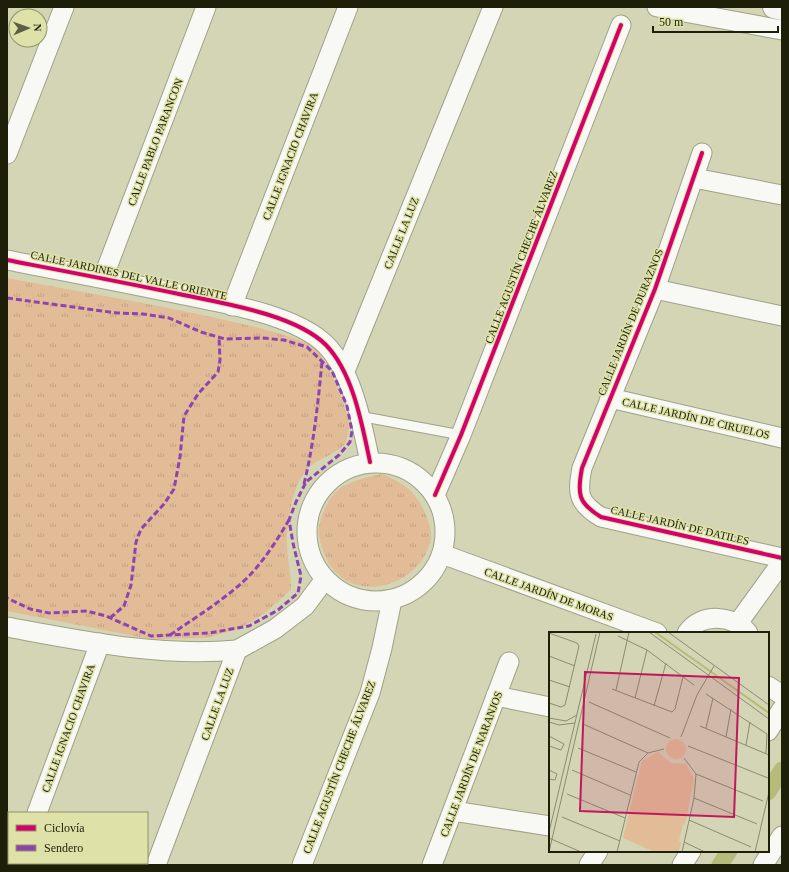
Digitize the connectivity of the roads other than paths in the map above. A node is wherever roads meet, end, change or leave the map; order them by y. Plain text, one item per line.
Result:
1 (64, 7) edge
2 (206, 7) edge
3 (348, 7) edge
4 (493, 7) edge
5 (657, 7) edge
6 (774, 7) edge
7 (782, 8) edge
8 (621, 25) dead end
9 (782, 30) edge
10 (702, 153) dead end
11 (7, 154) edge
12 (694, 178) junction
13 (782, 195) edge
14 (7, 260) edge
15 (102, 278) junction
16 (655, 289) junction
17 (232, 306) junction
18 (782, 316) edge
19 (345, 371) junction
20 (610, 398) junction
21 (359, 416) junction
22 (461, 435) junction
23 (782, 438) edge
24 (370, 462) junction
25 (435, 495) junction
26 (580, 499) joint
27 (442, 554) junction
28 (782, 558) edge
29 (782, 562) edge
30 (325, 579) junction
31 (392, 600) junction
32 (7, 627) edge
33 (743, 628) edge
34 (654, 632) edge
35 (688, 632) edge
36 (100, 643) junction
37 (237, 650) junction
38 (509, 662) dead end
39 (769, 687) edge
40 (782, 695) edge
41 (496, 696) junction
42 (549, 707) edge
43 (782, 709) edge
44 (769, 729) edge
45 (453, 811) junction
46 (37, 812) edge
47 (549, 826) edge
48 (782, 836) edge
49 (597, 852) edge
50 (690, 852) edge
51 (156, 865) edge
52 (302, 865) edge
53 (432, 865) edge
54 (589, 865) edge
55 (682, 865) edge
56 (763, 865) edge

1 - 11 street
2 - 15 street, CALLE PABLO PARANCON
3 - 17 street, CALLE IGNACIO CHAVIRA
4 - 19 street, CALLE LA LUZ
5 - 9 street
6 - 7 street
8 - 22 street, CALLE AGUSTÍN CHECHE ÁLVAREZ
10 - 12 street, CALLE JARDÍN DE DURAZNOS
12 - 13 street
12 - 16 street, CALLE JARDÍN DE DURAZNOS
14 - 15 street, CALLE JARDINES DEL VALLE ORIENTE
15 - 17 street, CALLE JARDINES DEL VALLE ORIENTE
16 - 18 street
16 - 20 street, CALLE JARDÍN DE DURAZNOS
17 - 19 street, CALLE JARDINES DEL VALLE ORIENTE
19 - 21 street
20 - 23 street, CALLE JARDÍN DE CIRUELOS
20 - 26 street, CALLE JARDÍN DE DURAZNOS
21 - 22 lane
21 - 24 street
22 - 25 street, CALLE AGUSTÍN CHECHE ÁLVAREZ
24 - 25 street
24 - 30 street
25 - 27 street
26 - 28 street, CALLE JARDÍN DE DATILES
27 - 31 street
27 - 34 street, CALLE JARDÍN DE MORAS
29 - 33 street
30 - 31 street
30 - 37 street
31 - 52 street, CALLE AGUSTÍN CHECHE ÁLVAREZ
32 - 36 street
33 - 35 street
36 - 37 street
36 - 46 street, CALLE IGNACIO CHAVIRA
37 - 51 street, CALLE LA LUZ
38 - 41 street, CALLE JARDÍN DE NARANJOS
39 - 40 street
41 - 42 street
41 - 45 street, CALLE JARDÍN DE NARANJOS
43 - 44 street
45 - 47 street
45 - 53 street, CALLE JARDÍN DE NARANJOS
48 - 56 street
49 - 54 street
50 - 55 street

